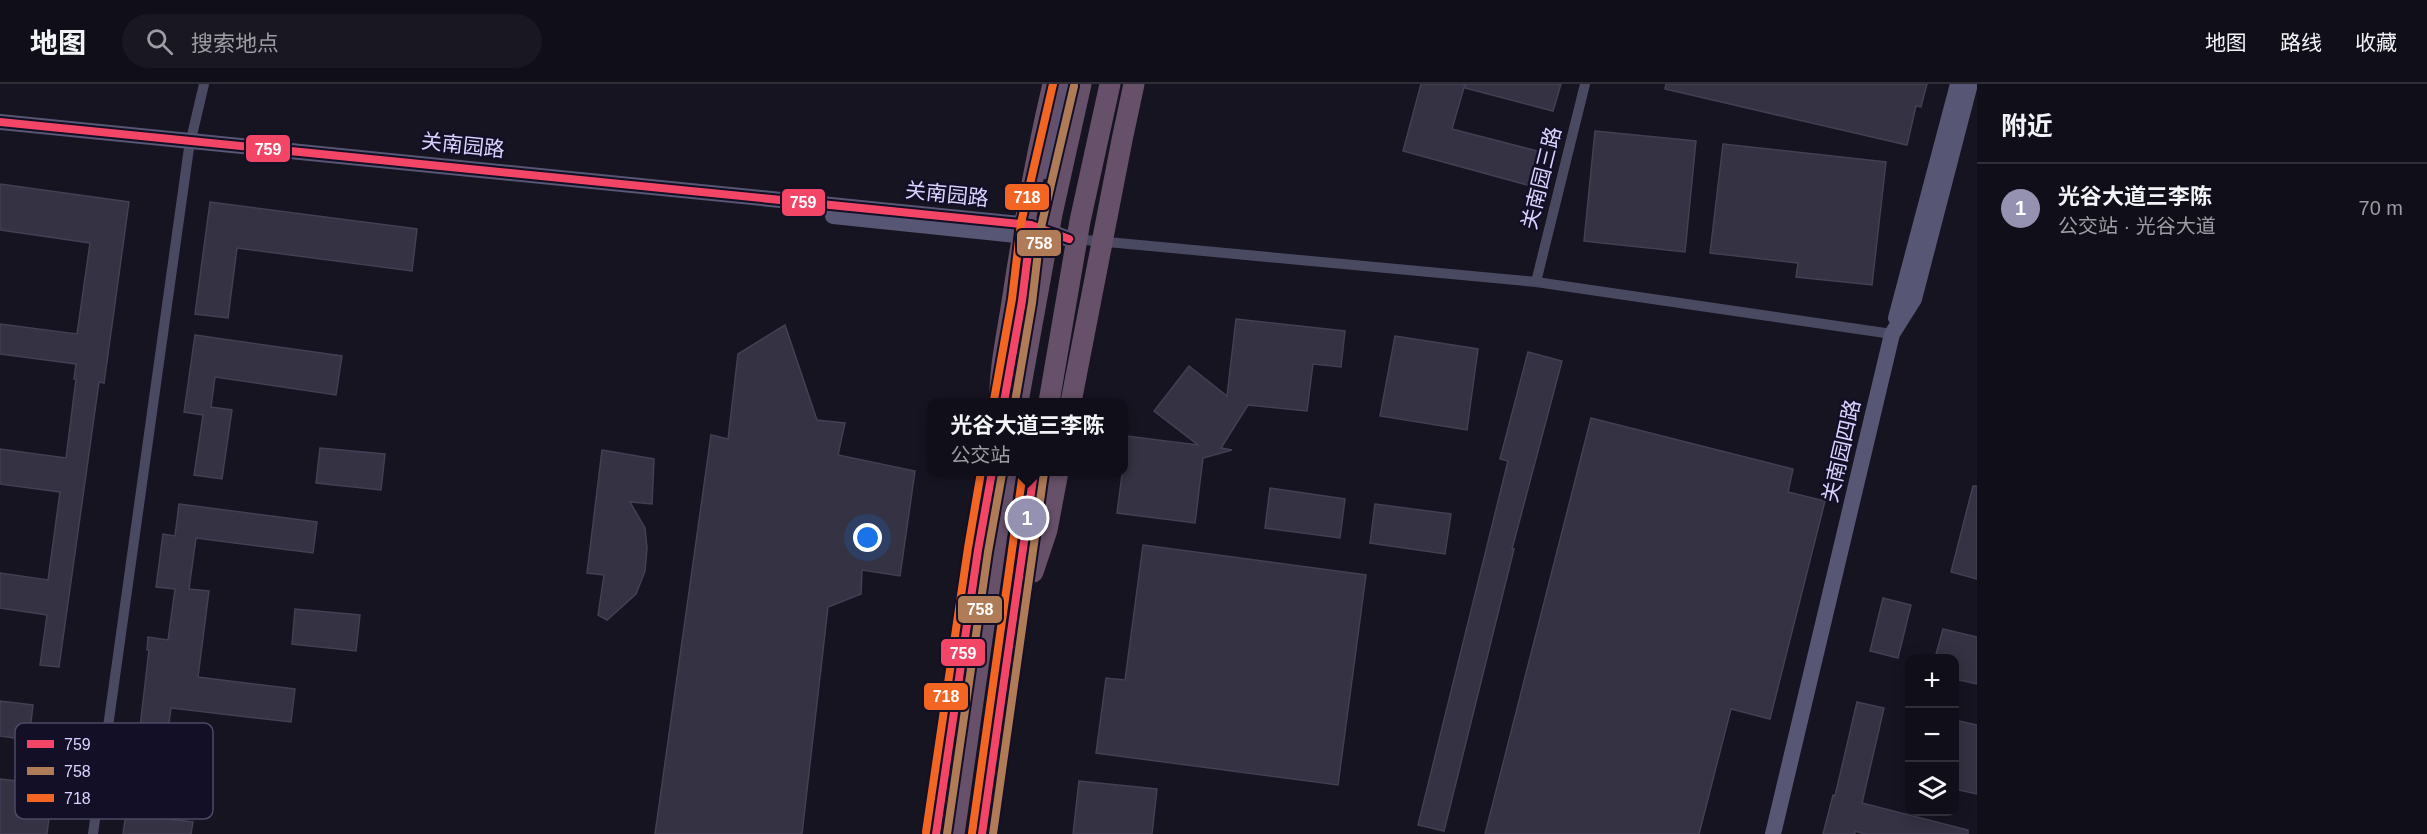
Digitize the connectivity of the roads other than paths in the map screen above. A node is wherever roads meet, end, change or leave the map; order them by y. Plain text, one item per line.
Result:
1 (204, 84) edge
2 (1053, 84) edge
3 (1064, 84) edge
4 (1081, 84) edge
5 (1104, 84) edge
6 (1110, 84) edge
7 (1134, 84) edge
8 (1585, 84) edge
9 (1958, 84) edge
10 (1970, 84) edge
11 (0, 122) edge
12 (0, 130) edge
13 (190, 144) junction
14 (1030, 231) junction
15 (1069, 239) junction
16 (1536, 282) junction
17 (1892, 334) junction
18 (1001, 398) edge
19 (1003, 398) edge
20 (1019, 398) edge
21 (1045, 398) edge
22 (1050, 398) edge
23 (1072, 398) edge
24 (991, 476) edge
25 (1000, 476) edge
26 (1005, 476) edge
27 (1035, 476) edge
28 (1035, 476) edge
29 (1057, 476) edge
30 (1000, 504) junction
31 (1016, 627) junction
32 (109, 723) edge
33 (95, 819) edge
34 (93, 834) edge
35 (936, 834) edge
36 (954, 834) edge
37 (983, 834) edge
38 (1773, 834) edge

1 - 13 street
2 - 18 highway, bridge
3 - 14 main road
4 - 20 highway, bridge
5 - 15 main road
6 - 22 highway, bridge
7 - 23 highway, bridge
8 - 16 street, 关南园三路
9 - 17 main road
10 - 17 main road, 关南园四路
11 - 13 main road, 关南园路
12 - 13 main road, 关南园路
13 - 14 main road, 关南园路
13 - 32 street
14 - 15 main road, 关南园路
14 - 19 main road
15 - 16 street
15 - 21 main road
16 - 17 street
17 - 38 main road, 关南园四路
24 - 35 main road
25 - 30 highway
26 - 30 highway
27 - 31 highway
28 - 37 main road
29 - 31 highway
30 - 36 highway
31 - 37 highway
33 - 34 street

